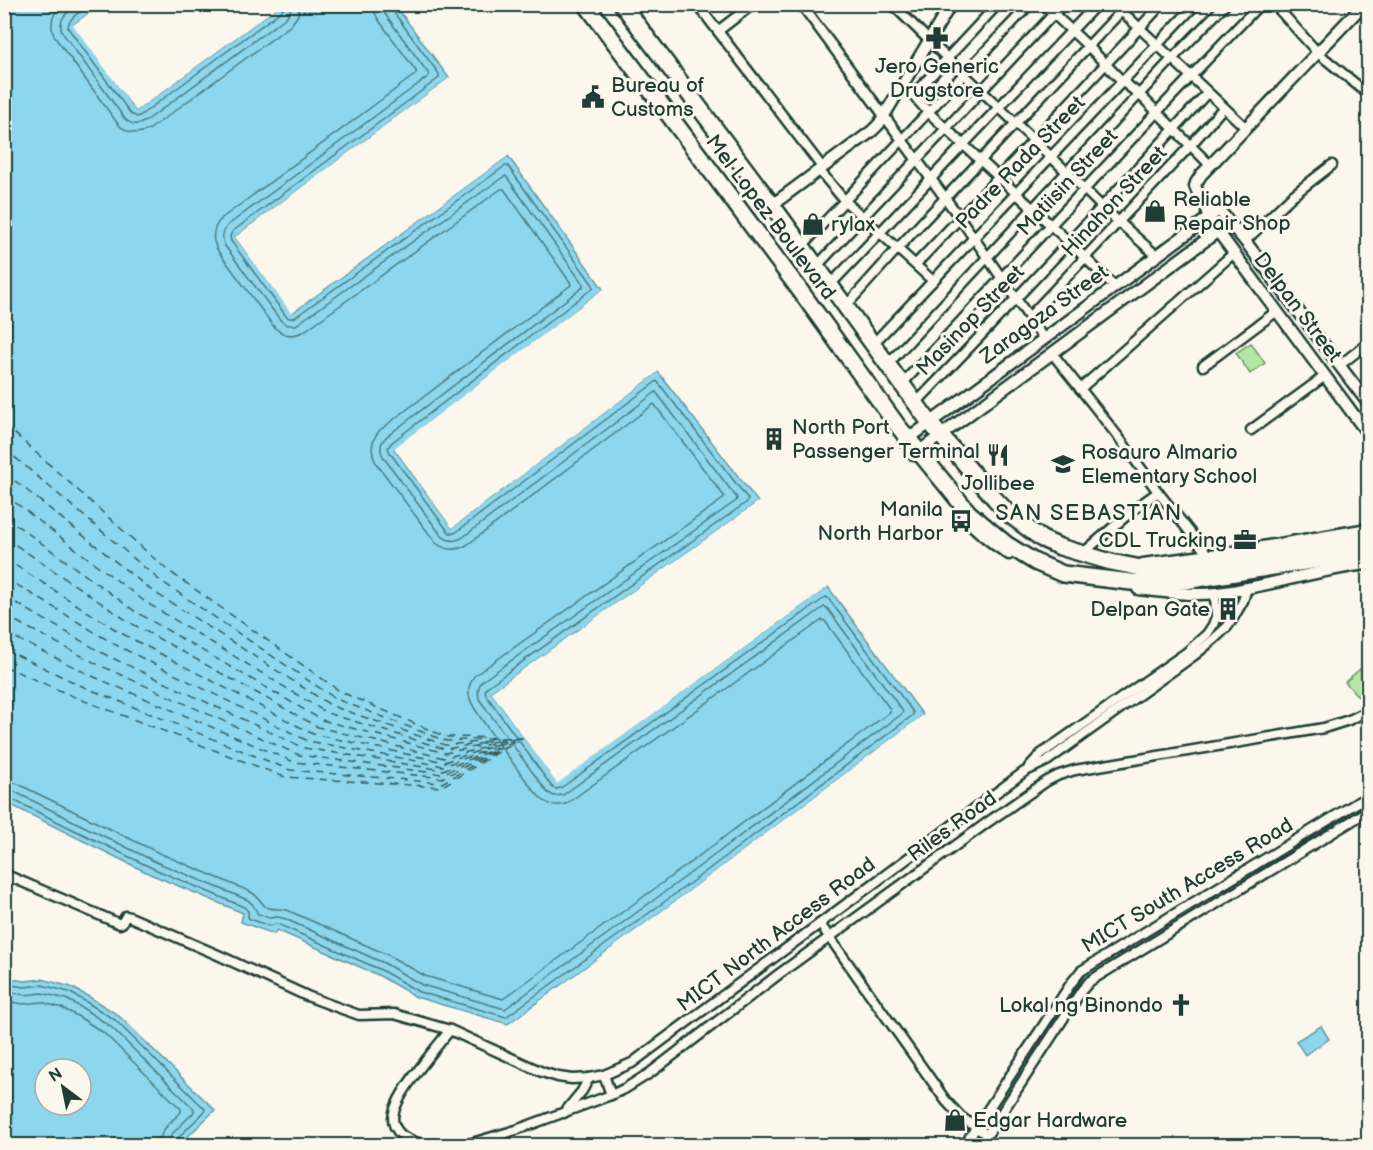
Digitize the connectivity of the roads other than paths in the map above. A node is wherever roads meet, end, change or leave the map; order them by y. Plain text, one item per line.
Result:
1 (586, 4) edge
2 (753, 4) edge
3 (801, 4) edge
4 (892, 4) edge
5 (951, 4) edge
6 (998, 4) edge
7 (1030, 4) edge
8 (1043, 4) edge
9 (1063, 4) edge
10 (1096, 4) edge
11 (1114, 4) edge
12 (1162, 4) edge
13 (1196, 4) edge
14 (1226, 4) edge
15 (1260, 4) edge
16 (1274, 4) edge
17 (1364, 4) edge
18 (697, 5) edge
19 (631, 8) edge
20 (1125, 8) edge
21 (1053, 14) junction
22 (1139, 28) junction
23 (718, 31) junction
24 (1071, 31) junction
25 (929, 41) junction
26 (1156, 45) junction
27 (1089, 47) junction
28 (1318, 53) junction
29 (947, 58) junction
30 (1172, 59) junction
31 (1106, 64) junction
32 (964, 75) junction
33 (1190, 77) junction
34 (1122, 81) junction
35 (981, 91) junction
36 (1208, 93) junction
37 (1368, 94) edge
38 (1140, 95) junction
39 (999, 107) junction
40 (1223, 108) junction
41 (928, 112) junction
42 (1156, 112) junction
43 (884, 115) junction
44 (1016, 123) junction
45 (946, 128) junction
46 (1246, 128) junction
47 (1173, 129) junction
48 (902, 140) junction
49 (1034, 141) junction
50 (964, 144) junction
51 (1190, 146) junction
52 (1051, 156) junction
53 (917, 159) junction
54 (981, 160) junction
55 (1210, 165) junction
56 (1332, 165) dead end
57 (821, 169) junction
58 (1067, 172) junction
59 (931, 178) junction
60 (998, 178) junction
61 (1084, 189) junction
62 (1016, 193) junction
63 (945, 198) junction
64 (844, 201) junction
65 (1206, 203) junction
66 (772, 205) junction
67 (1101, 206) junction
68 (1033, 209) junction
69 (1219, 210) junction
70 (863, 217) junction
71 (960, 218) junction
72 (1208, 218) junction
73 (1119, 222) junction
74 (1229, 223) junction
75 (1051, 226) junction
76 (1218, 231) junction
77 (880, 233) junction
78 (974, 237) junction
79 (1068, 241) junction
80 (1245, 242) junction
81 (802, 246) junction
82 (898, 248) junction
83 (1234, 253) junction
84 (988, 256) junction
85 (1157, 256) junction
86 (1085, 258) junction
87 (916, 264) junction
88 (816, 267) junction
89 (1002, 277) junction
90 (933, 280) junction
91 (830, 285) junction
92 (1115, 286) junction
93 (1017, 299) junction
94 (845, 307) junction
95 (1277, 311) junction
96 (1029, 317) junction
97 (1044, 339) junction
98 (1368, 343) edge
99 (872, 345) junction
100 (1052, 353) junction
101 (886, 365) junction
102 (1340, 365) junction
103 (1203, 366) dead end
104 (1325, 376) junction
105 (901, 385) junction
106 (1080, 389) junction
107 (1368, 403) edge
108 (915, 404) junction
109 (930, 423) junction
110 (1251, 430) dead end
111 (1368, 434) edge
112 (940, 435) junction
113 (904, 436) junction
114 (916, 453) junction
115 (1158, 492) junction
116 (1368, 530) edge
117 (1368, 541) edge
118 (1368, 552) edge
119 (1082, 554) junction
120 (1208, 555) junction
121 (1368, 564) edge
122 (1132, 565) junction
123 (1184, 574) junction
124 (1247, 588) junction
125 (1215, 593) junction
126 (1368, 711) edge
127 (1024, 772) junction
128 (1368, 796) edge
129 (1368, 811) edge
130 (4, 874) edge
131 (820, 924) junction
132 (830, 937) junction
133 (450, 1030) junction
134 (604, 1075) junction
135 (589, 1078) junction
136 (611, 1095) junction
137 (564, 1113) junction
138 (976, 1127) junction
139 (987, 1135) junction
140 (430, 1146) edge
141 (462, 1146) edge
142 (963, 1146) edge
143 (980, 1146) edge

1 - 113 highway, Mel Lopez Boulevard
2 - 23 street
3 - 43 street
4 - 25 street
5 - 25 street
6 - 29 street
7 - 32 street
8 - 21 street
9 - 21 street
10 - 24 street
11 - 20 street
12 - 22 street
13 - 26 street, Padre Rada Street
14 - 30 street
15 - 33 street, Matiisin Street
16 - 28 street
17 - 28 street
18 - 23 street
19 - 66 highway, Mel Lopez Boulevard
20 - 22 street
20 - 27 street
21 - 24 street
21 - 35 street
22 - 26 street
22 - 31 street
23 - 57 street
24 - 27 street
24 - 39 street
25 - 29 street
25 - 43 street
26 - 30 street
26 - 34 street, Padre Rada Street
27 - 31 street
27 - 44 street
28 - 37 street
28 - 46 street
29 - 32 street
29 - 41 street
30 - 33 street
30 - 38 street
31 - 34 street
31 - 49 street
32 - 35 street
32 - 41 street
33 - 36 street
33 - 42 street, Matiisin Street
34 - 38 street
34 - 52 street, Padre Rada Street
35 - 39 street
35 - 45 street
36 - 40 street
36 - 47 street, Masinop Street
38 - 42 street
38 - 58 street
39 - 44 street
39 - 50 street
40 - 46 street
40 - 51 street, Hinahon Street
41 - 45 street
41 - 48 street
42 - 47 street
42 - 61 street, Matiisin Street
43 - 48 street
43 - 57 street
44 - 49 street
44 - 54 street
45 - 50 street
45 - 53 street
46 - 55 street
47 - 51 street
47 - 67 street, Masinop Street
48 - 53 street
48 - 64 street
49 - 52 street
49 - 60 street
50 - 54 street
50 - 59 street
51 - 55 street
51 - 73 street, Hinahon Street
52 - 58 street
52 - 62 street, Padre Rada Street
53 - 59 street
53 - 70 street
54 - 60 street
54 - 63 street
55 - 65 street
56 - 80 street
57 - 64 street
57 - 66 street
58 - 61 street
58 - 68 street
59 - 63 street
59 - 77 street
60 - 62 street
60 - 71 street
61 - 67 street
61 - 75 street, Matiisin Street
62 - 68 street
62 - 78 street, Padre Rada Street
63 - 71 street
63 - 82 street
64 - 70 street
64 - 81 street
65 - 69 street
65 - 72 street
66 - 81 highway, Mel Lopez Boulevard
67 - 73 street
67 - 79 street, Masinop Street
68 - 75 street
68 - 84 street
69 - 72 street, Zaragoza Street
69 - 74 street
70 - 77 street
70 - 88 street
71 - 78 street
71 - 87 street
72 - 76 street
72 - 85 street, Zaragoza Street
73 - 85 street
73 - 86 street, Hinahon Street
74 - 76 street, Zaragoza Street
74 - 80 street, Delpan Street
75 - 79 street
75 - 89 street, Matiisin Street
76 - 83 street, Delpan Street
76 - 100 street, Zaragoza Street
77 - 82 street
77 - 91 street
78 - 84 street
78 - 90 street, Padre Rada Street
79 - 86 street
79 - 93 street, Masinop Street
80 - 102 street, Delpan Street
81 - 88 highway, Mel Lopez Boulevard
82 - 87 street
82 - 94 street
83 - 95 street, Delpan Street
83 - 106 street
84 - 89 street
84 - 101 street
85 - 92 street, Zaragoza Street
86 - 92 street
86 - 96 street, Hinahon Street
87 - 90 street
88 - 91 highway, Mel Lopez Boulevard
89 - 93 street
89 - 105 street, Matiisin Street
90 - 99 street, Padre Rada Street
91 - 94 highway, Mel Lopez Boulevard
92 - 97 street, Zaragoza Street
93 - 96 street
93 - 108 street, Masinop Street
94 - 99 highway, Mel Lopez Boulevard
95 - 103 street
95 - 104 street, Delpan Street
96 - 97 street
97 - 109 street, Zaragoza Street
98 - 102 street
99 - 101 highway, Mel Lopez Boulevard
100 - 106 street
100 - 112 street, Zaragoza Street
101 - 105 highway, Mel Lopez Boulevard
102 - 104 street
102 - 107 street, Delpan Street
104 - 110 street
104 - 111 street, Delpan Street
105 - 108 highway, Mel Lopez Boulevard
106 - 115 street
108 - 109 highway, Mel Lopez Boulevard
109 - 112 highway, Mel Lopez Boulevard
109 - 113 street, Zaragoza Street
112 - 114 street, Zaragoza Street
112 - 119 highway, Mel Lopez Boulevard
113 - 114 highway, Mel Lopez Boulevard
114 - 123 highway, Mel Lopez Boulevard
114 - 125 street, Mel Lopez Boulevard
115 - 119 street
115 - 120 street
116 - 120 street, Mel Lopez Boulevard
117 - 123 highway, Mel Lopez Boulevard
118 - 123 highway, Mel Lopez Boulevard
119 - 122 highway, Mel Lopez Boulevard
120 - 122 street, Mel Lopez Boulevard
121 - 124 street, Mel Lopez Boulevard
122 - 123 highway, Mel Lopez Boulevard
124 - 125 street, Mel Lopez Boulevard
124 - 127 street, MICT North Access Road
125 - 127 street, MICT North Access Road
126 - 132 street, Riles Road
127 - 131 street, MICT North Access Road
128 - 138 street, MICT South Access Road
129 - 139 street, MICT South Access Road
130 - 133 street, MICT North Access Road
131 - 132 street
131 - 134 street, MICT North Access Road
132 - 136 street, Riles Road
132 - 138 street
133 - 135 street, MICT North Access Road
133 - 140 street
134 - 135 street, MICT North Access Road
134 - 136 street
135 - 137 street
136 - 137 street, Riles Road
137 - 141 street, Riles Road
138 - 139 street
138 - 142 street, MICT South Access Road
139 - 143 street, MICT South Access Road

